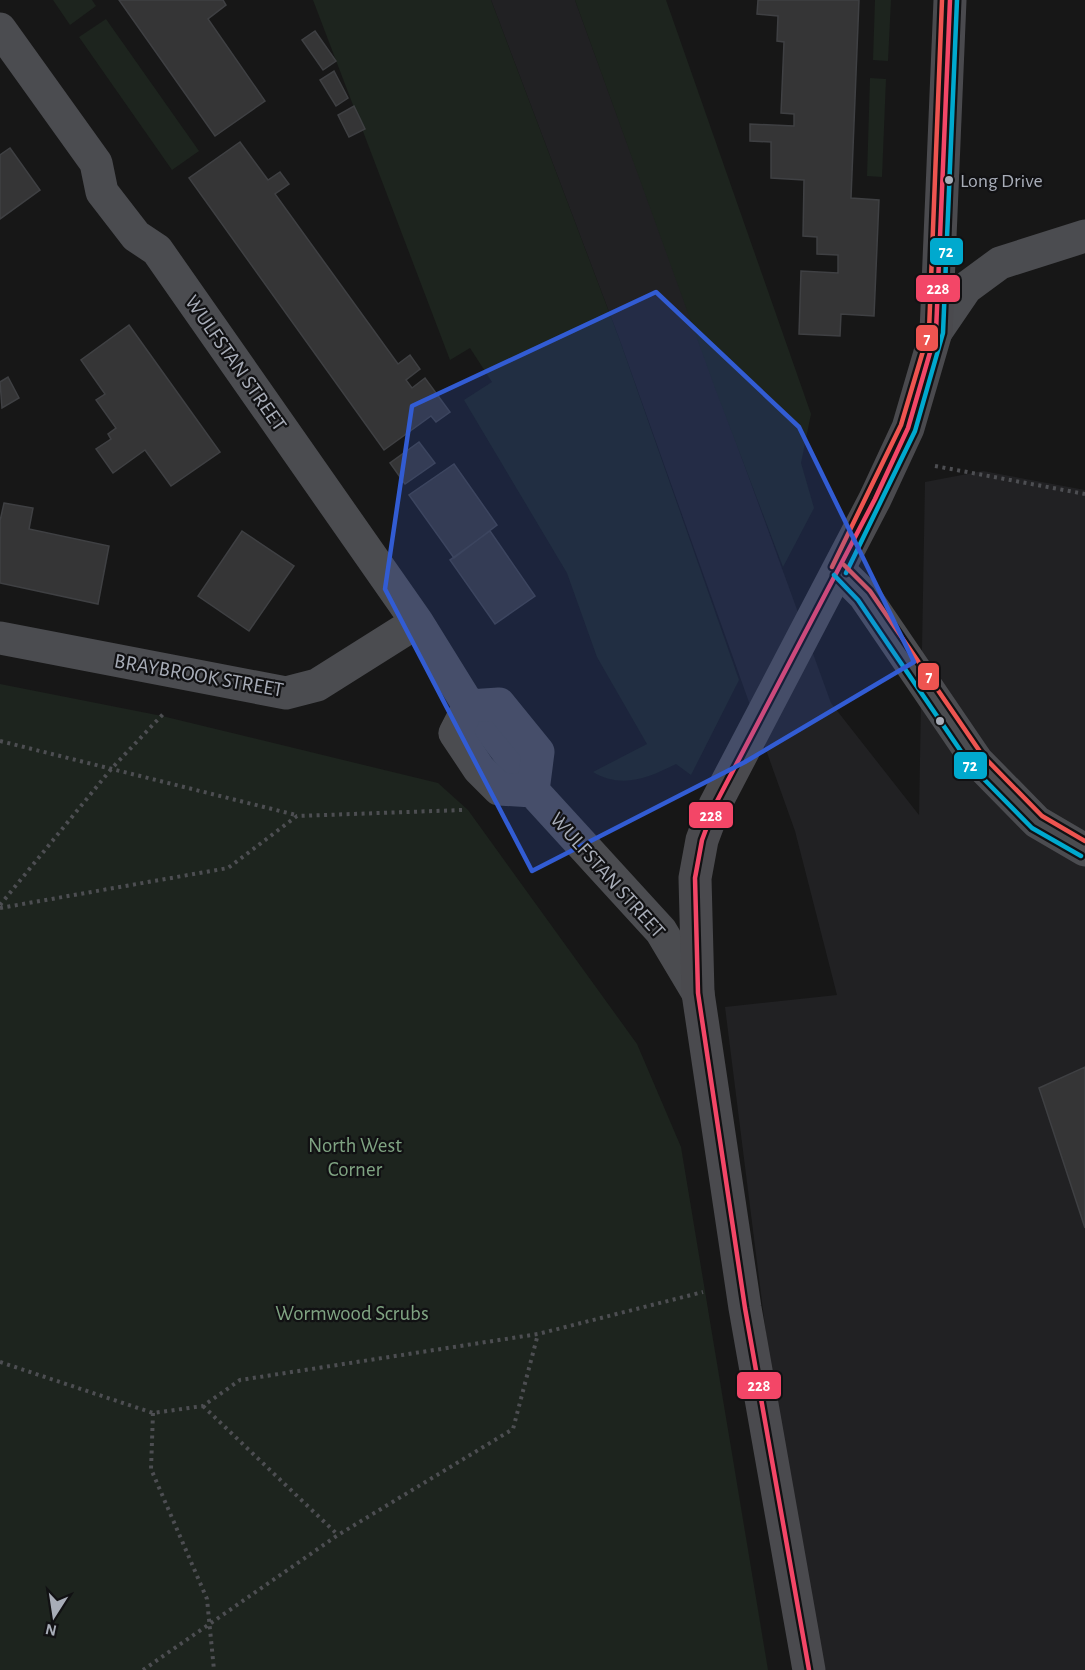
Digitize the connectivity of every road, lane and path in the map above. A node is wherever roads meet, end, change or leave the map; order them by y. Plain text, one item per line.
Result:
1 (950, 0) edge
2 (0, 28) edge
3 (12, 71) edge
4 (1085, 236) edge
5 (936, 332) junction
6 (895, 459) junction
7 (1085, 494) edge
8 (839, 570) junction
9 (417, 622) junction
10 (0, 638) edge
11 (469, 706) junction
12 (162, 716) dead end
13 (0, 741) edge
14 (112, 768) junction
15 (533, 791) junction
16 (468, 810) dead end
17 (297, 816) junction
18 (1085, 850) edge
19 (0, 906) edge
20 (698, 993) junction
21 (743, 1288) junction
22 (538, 1334) junction
23 (0, 1362) edge
24 (203, 1406) junction
25 (153, 1413) junction
26 (338, 1535) junction
27 (210, 1624) junction
28 (144, 1670) edge
29 (214, 1670) edge
30 (809, 1670) edge

1 - 5 street
2 - 3 street, WULFSTAN STREET
3 - 9 street, WULFSTAN STREET
4 - 5 street
5 - 6 street
6 - 7 path
6 - 8 street
8 - 18 street
8 - 20 street
9 - 10 street, BRAYBROOK STREET
9 - 11 street, WULFSTAN STREET
11 - 15 street
11 - 15 street
12 - 14 path
13 - 14 path
14 - 17 path
14 - 19 path
15 - 20 street, WULFSTAN STREET
16 - 17 path
17 - 19 path
20 - 21 street
21 - 22 path
21 - 30 street
22 - 24 path
22 - 26 path
23 - 25 path
24 - 25 path
24 - 26 path
25 - 27 path
26 - 27 path
27 - 28 path
27 - 29 path

